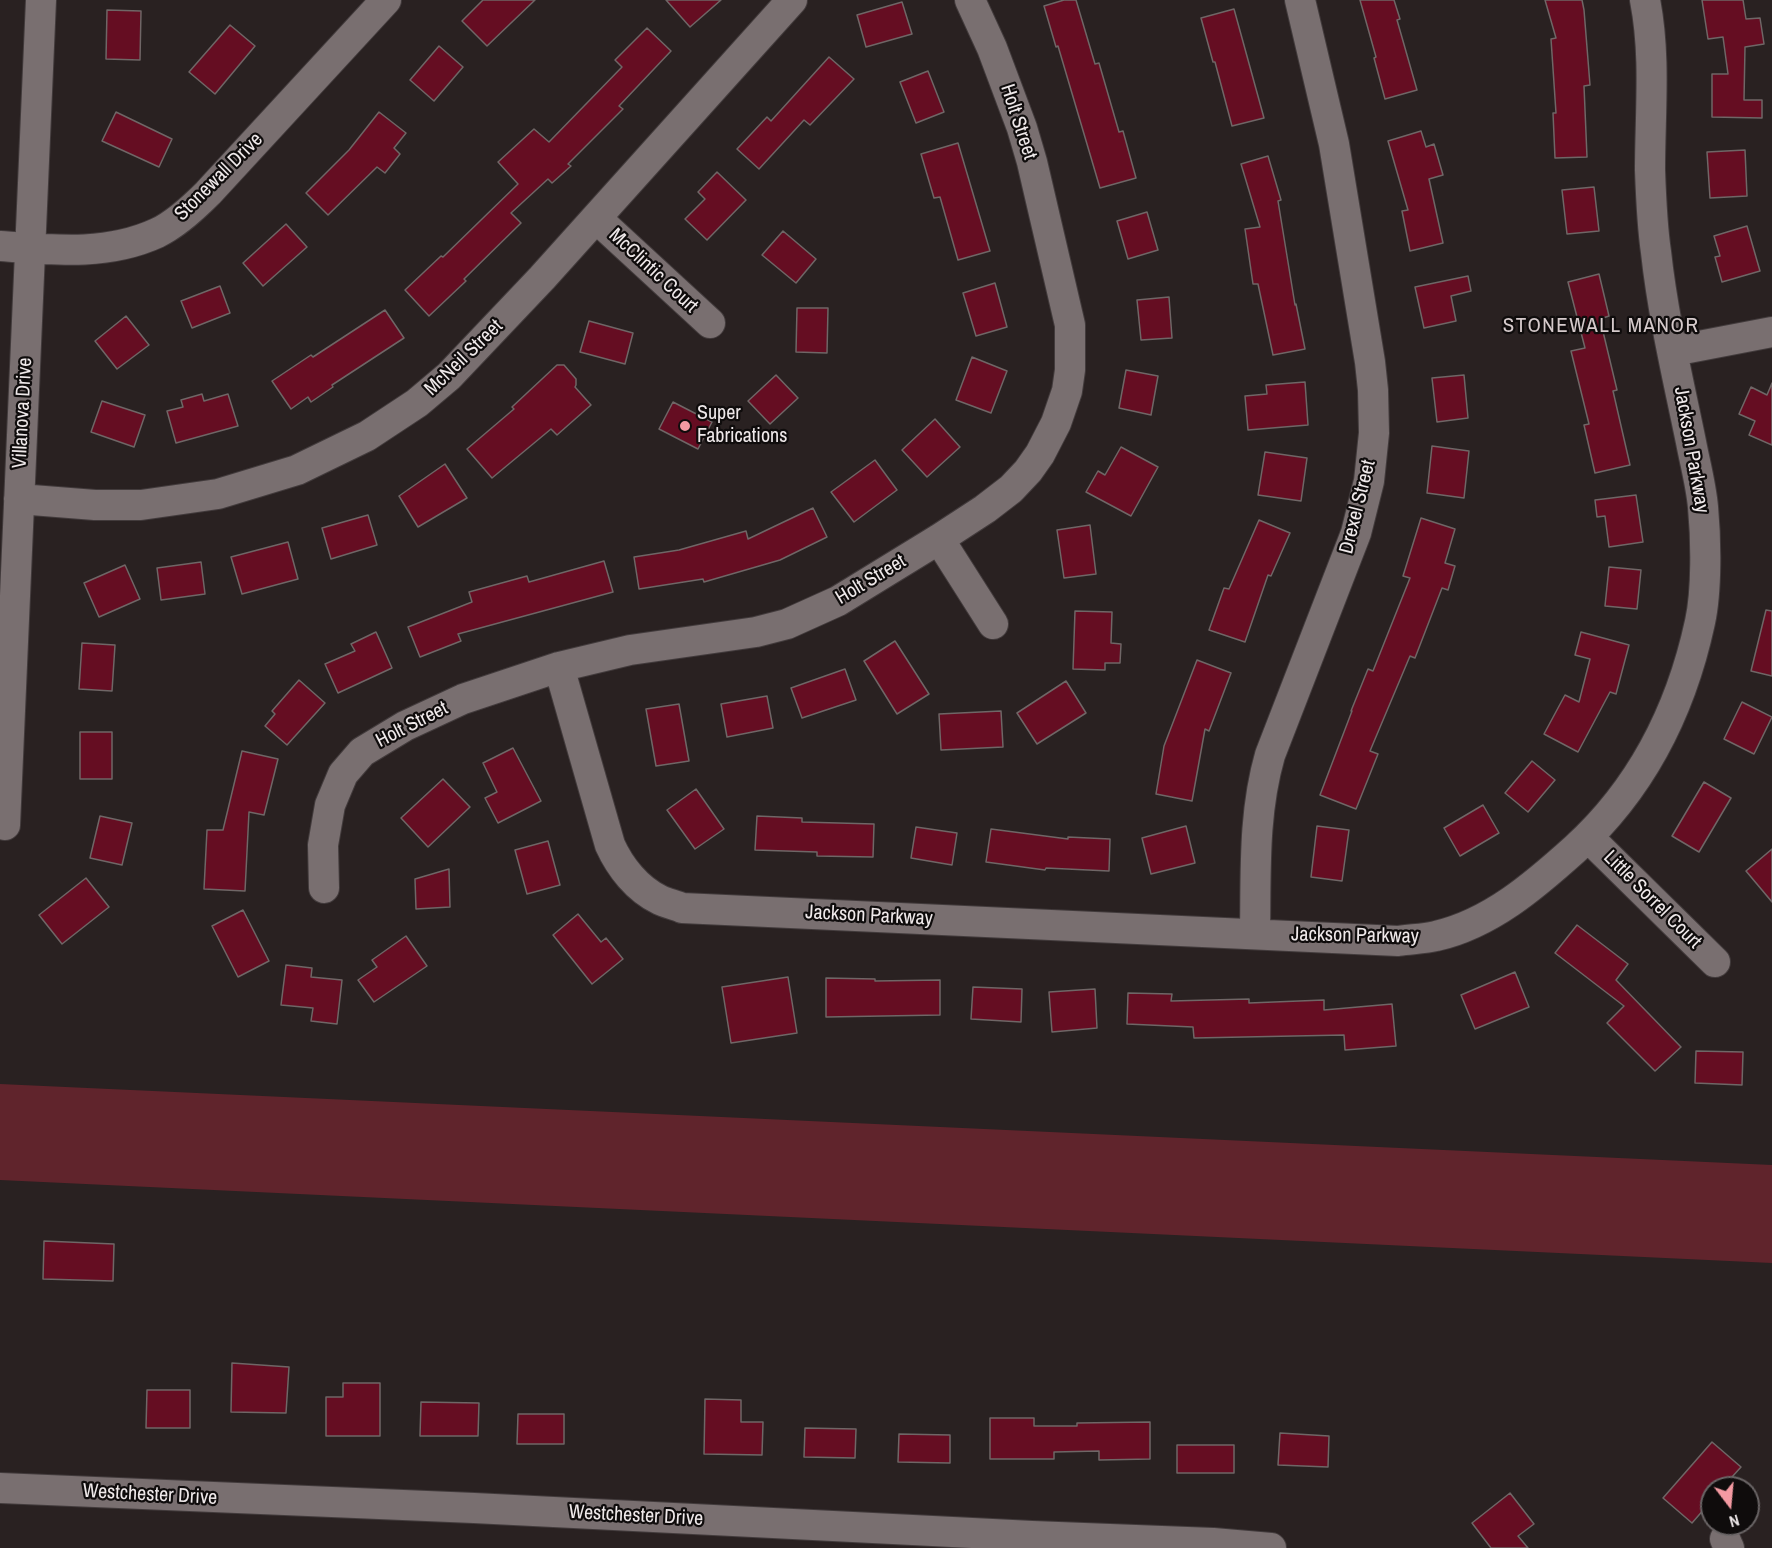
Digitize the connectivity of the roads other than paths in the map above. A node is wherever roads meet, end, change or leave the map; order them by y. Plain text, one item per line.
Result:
1 (41, 0) edge
2 (386, 0) edge
3 (792, 0) edge
4 (970, 0) edge
5 (1300, 0) edge
6 (1645, 0) edge
7 (596, 218) junction
8 (0, 246) edge
9 (30, 248) junction
10 (710, 323) dead end
11 (1772, 332) edge
12 (1673, 351) junction
13 (19, 498) junction
14 (939, 539) junction
15 (993, 624) dead end
16 (559, 667) junction
17 (4, 825) dead end
18 (1588, 837) junction
19 (324, 888) dead end
20 (1255, 934) junction
21 (1715, 962) dead end
22 (0, 1488) edge
23 (1271, 1548) edge

1 - 9 street, Villanova Drive
2 - 9 street, Stonewall Drive
3 - 7 street, McNeil Street
4 - 14 street, Holt Street
5 - 20 street, Drexel Street
6 - 12 street, Jackson Parkway
7 - 10 street, McClintic Court
7 - 13 street, McNeil Street
8 - 9 street, Stonewall Drive
9 - 13 street, Villanova Drive
11 - 12 street
12 - 18 street, Jackson Parkway
13 - 17 street, Villanova Drive
14 - 15 street
14 - 16 street, Holt Street
16 - 19 street, Holt Street
16 - 20 street, Jackson Parkway
18 - 20 street, Jackson Parkway
18 - 21 street, Little Sorrel Court
22 - 23 street, Westchester Drive

